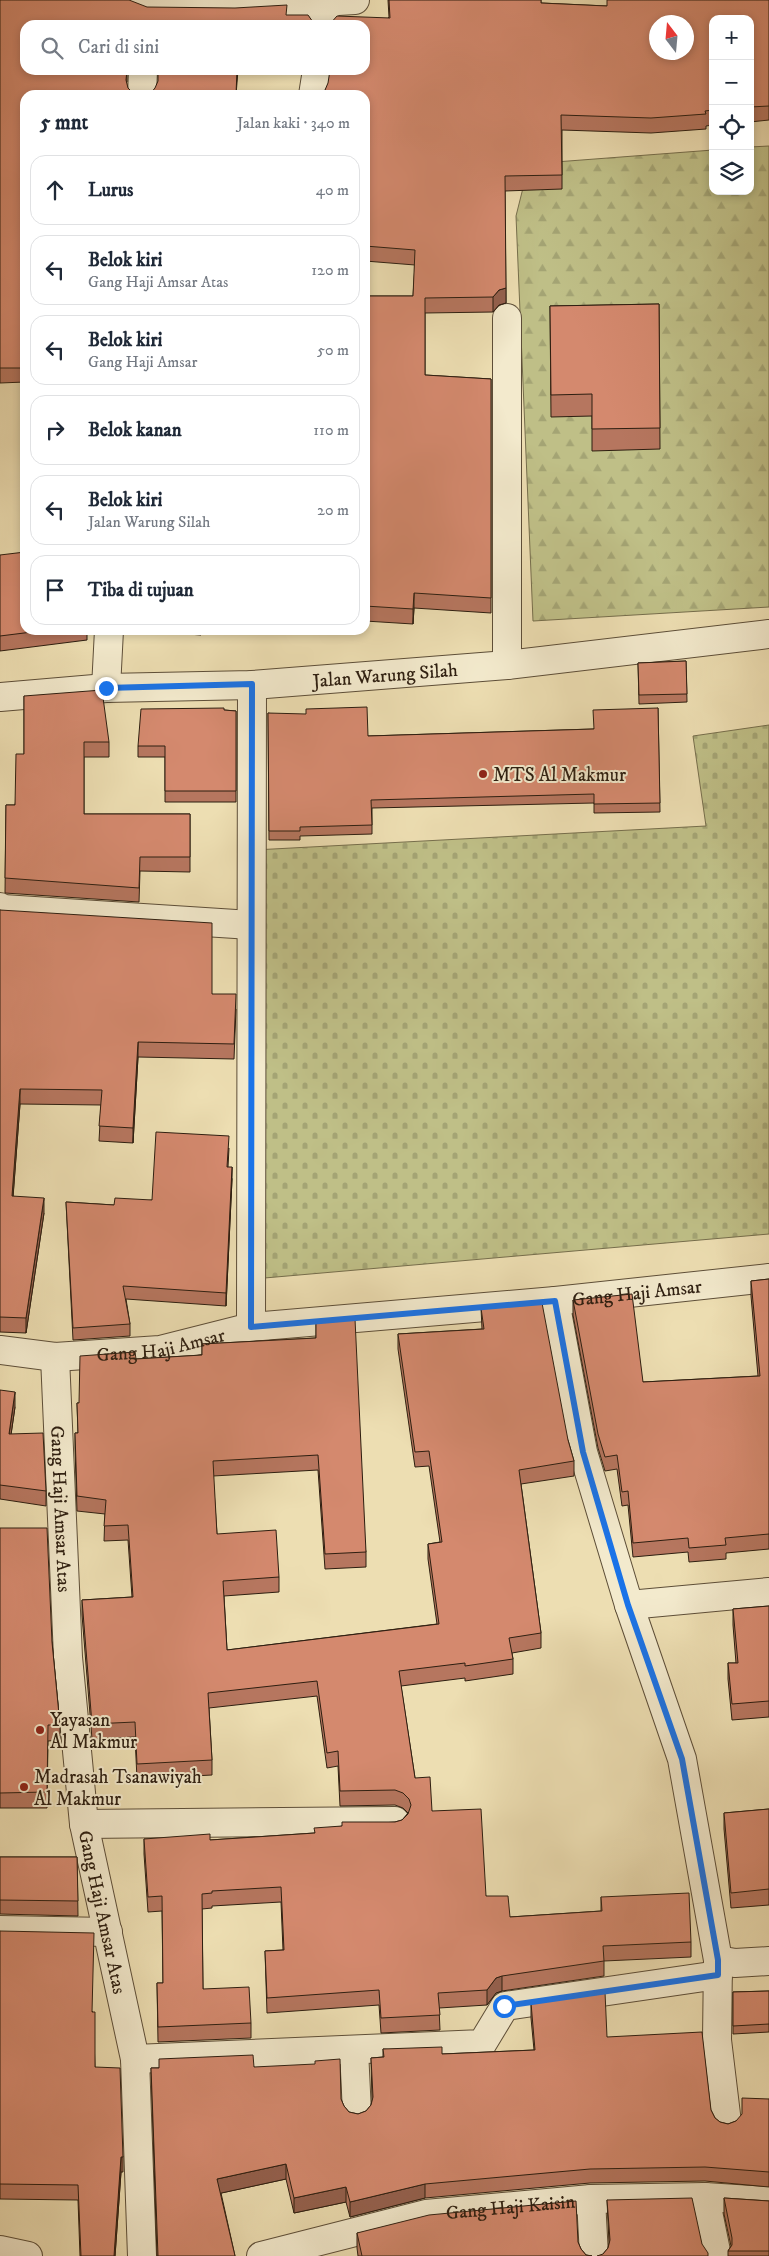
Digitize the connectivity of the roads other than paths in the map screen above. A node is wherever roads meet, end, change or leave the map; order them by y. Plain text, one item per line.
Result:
1 (355, 0) edge
2 (235, 4) edge
3 (142, 10) edge
4 (324, 14) edge
5 (143, 75) edge
6 (316, 75) edge
7 (142, 90) edge
8 (315, 90) edge
9 (507, 318) dead end
10 (769, 634) edge
11 (108, 635) edge
12 (507, 665) junction
13 (252, 684) junction
14 (106, 688) junction
15 (0, 697) edge
16 (0, 907) edge
17 (251, 925) junction
18 (769, 1278) edge
19 (555, 1301) junction
20 (251, 1327) junction
21 (0, 1350) edge
22 (55, 1357) junction
23 (769, 1592) edge
24 (628, 1605) junction
25 (395, 1821) edge
26 (84, 1824) junction
27 (0, 1930) edge
28 (108, 1932) junction
29 (769, 1961) edge
30 (723, 1966) junction
31 (354, 2050) junction
32 (134, 2059) junction
33 (357, 2113) edge
34 (727, 2123) edge
35 (705, 2197) junction
36 (591, 2199) junction
37 (769, 2201) edge
38 (0, 2250) edge
39 (28, 2256) edge
40 (142, 2256) edge
41 (261, 2256) edge
42 (594, 2256) edge
43 (717, 2256) edge

1 - 4 street
2 - 3 street
2 - 4 street
5 - 7 street
6 - 8 street
9 - 12 street
10 - 12 street, Jalan Warung Silah
11 - 14 street
12 - 13 street, Jalan Warung Silah
13 - 14 street, Jalan Warung Silah
13 - 17 street
14 - 15 street, Jalan Warung Silah
16 - 17 street
17 - 20 street
18 - 19 street, Gang Haji Amsar
19 - 20 street, Gang Haji Amsar
19 - 24 street
20 - 22 street, Gang Haji Amsar
21 - 22 street, Gang Haji Amsar
22 - 26 street, Gang Haji Amsar Atas
23 - 24 street
24 - 30 street
25 - 26 street
26 - 28 street, Gang Haji Amsar Atas
27 - 28 street
28 - 32 street, Gang Haji Amsar Atas
29 - 30 street
30 - 31 street
30 - 34 street
31 - 32 street
31 - 33 street
32 - 40 street, Gang Haji Amsar Atas
35 - 36 street, Gang Haji Kaisin
35 - 37 street, Gang Haji Kaisin
35 - 43 street
36 - 41 street, Gang Haji Kaisin
36 - 42 street
38 - 39 street

